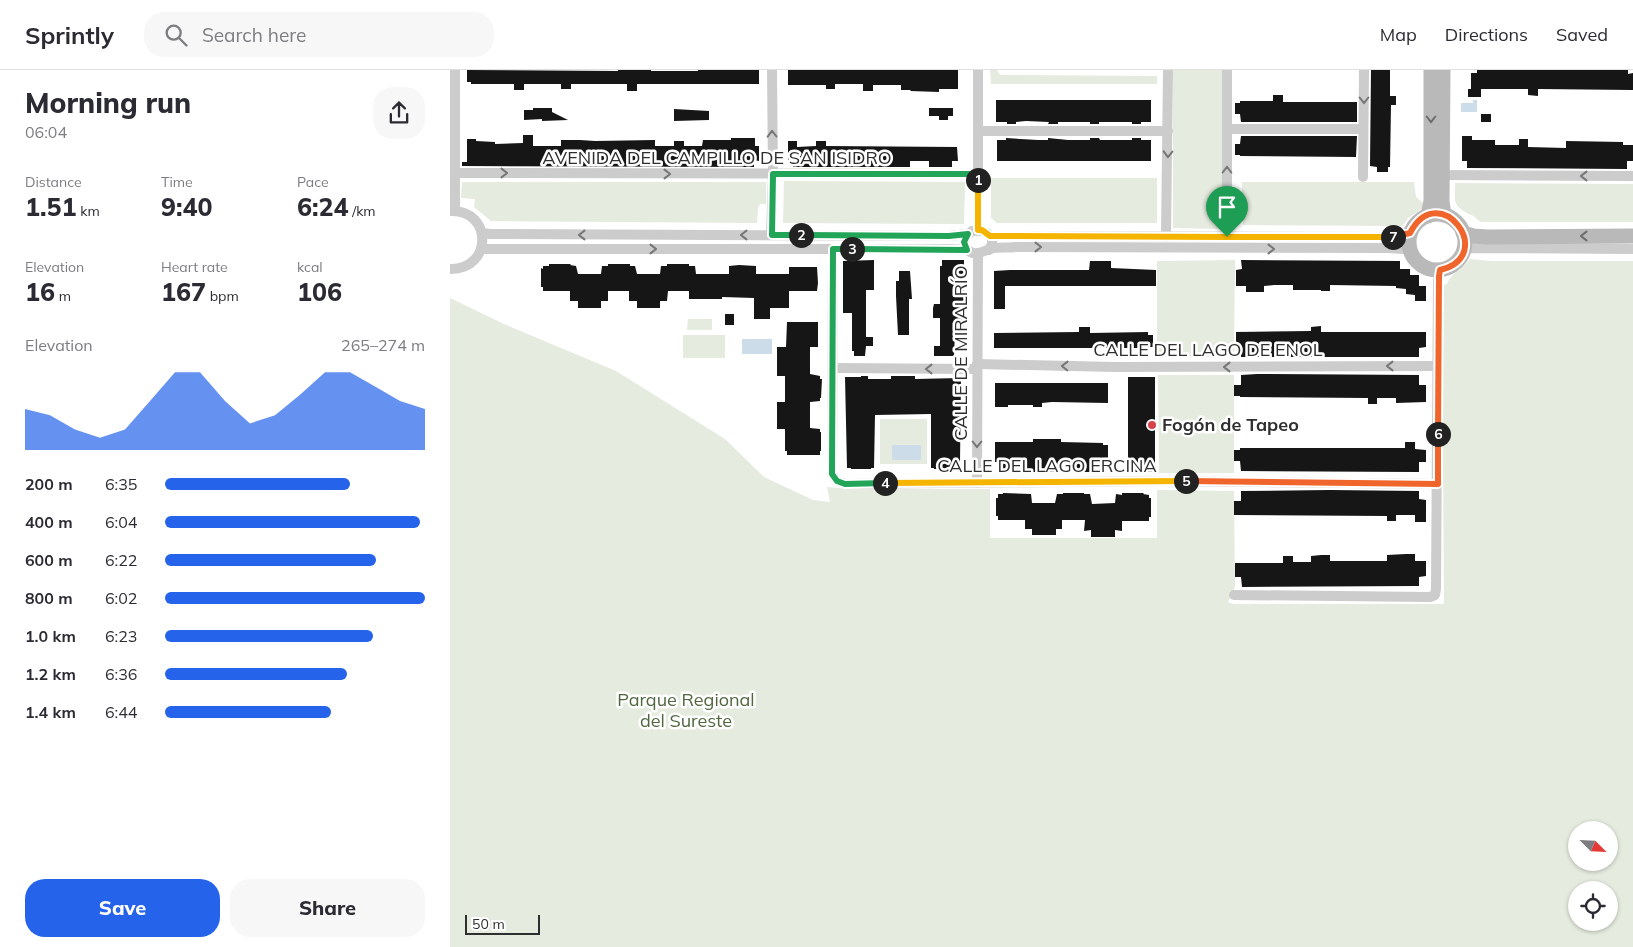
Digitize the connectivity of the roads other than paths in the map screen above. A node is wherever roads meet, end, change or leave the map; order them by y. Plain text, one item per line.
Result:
1 (455, 70) edge
2 (772, 70) edge
3 (978, 70) edge
4 (1168, 70) edge
5 (1227, 70) edge
6 (1364, 70) edge
7 (1431, 70) edge
8 (1443, 70) edge
9 (1226, 129) junction
10 (1364, 129) junction
11 (978, 131) junction
12 (1168, 132) junction
13 (455, 173) junction
14 (773, 174) junction
15 (978, 174) junction
16 (1443, 175) junction
17 (1633, 176) edge
18 (1363, 177) dead end
19 (451, 211) edge
20 (1444, 215) junction
21 (1428, 216) junction
22 (973, 232) junction
23 (1463, 232) junction
24 (482, 233) junction
25 (1410, 233) junction
26 (772, 235) junction
27 (990, 236) junction
28 (1166, 236) junction
29 (1633, 236) edge
30 (1227, 237) junction
31 (482, 249) junction
32 (833, 249) junction
33 (1633, 249) edge
34 (967, 250) junction
35 (990, 250) junction
36 (1410, 251) junction
37 (1464, 251) junction
38 (978, 253) junction
39 (450, 269) edge
40 (1440, 270) junction
41 (1438, 366) junction
42 (977, 367) junction
43 (833, 368) junction
44 (977, 483) junction
45 (1438, 484) junction
46 (1234, 595) dead end

1 - 13 street
14 -> 2 street
3 - 11 street
4 - 12 street
5 - 9 street
6 -> 10 street
7 -> 21 street
8 - 16 street
9 - 10 street
30 -> 9 street
10 - 18 street
11 - 12 street
11 - 15 street
12 -> 28 street
13 -> 14 street, AVENIDA DEL CAMPILLO DE SAN ISIDRO
13 - 19 street
14 - 15 street, AVENIDA DEL CAMPILLO DE SAN ISIDRO
14 - 26 street
15 - 22 street
17 -> 16 street
16 - 20 street
19 - 24 street
20 - 21 street
20 - 23 street
21 - 25 street
22 - 26 street
22 - 27 street
22 - 34 street
29 -> 23 street
23 - 37 street
26 -> 24 street
24 - 31 street
25 - 30 street
25 - 36 street
27 - 28 street
27 - 35 street
28 - 30 street
31 -> 32 street
31 - 39 street
32 - 34 street
32 - 43 street
33 - 37 street
34 - 38 street
35 -> 36 street
35 - 38 street
36 - 40 street
37 - 40 street
38 - 42 street, CALLE DE MIRALRÍO
40 - 41 street
41 -> 42 street, CALLE DEL LAGO DE ENOL
41 - 45 street
42 -> 43 street, CALLE DEL LAGO DE ENOL
42 -> 44 street, CALLE DE MIRALRÍO
43 - 44 street, CALLE DEL LAGO ERCINA
44 - 45 street, CALLE DEL LAGO ERCINA
45 - 46 street

